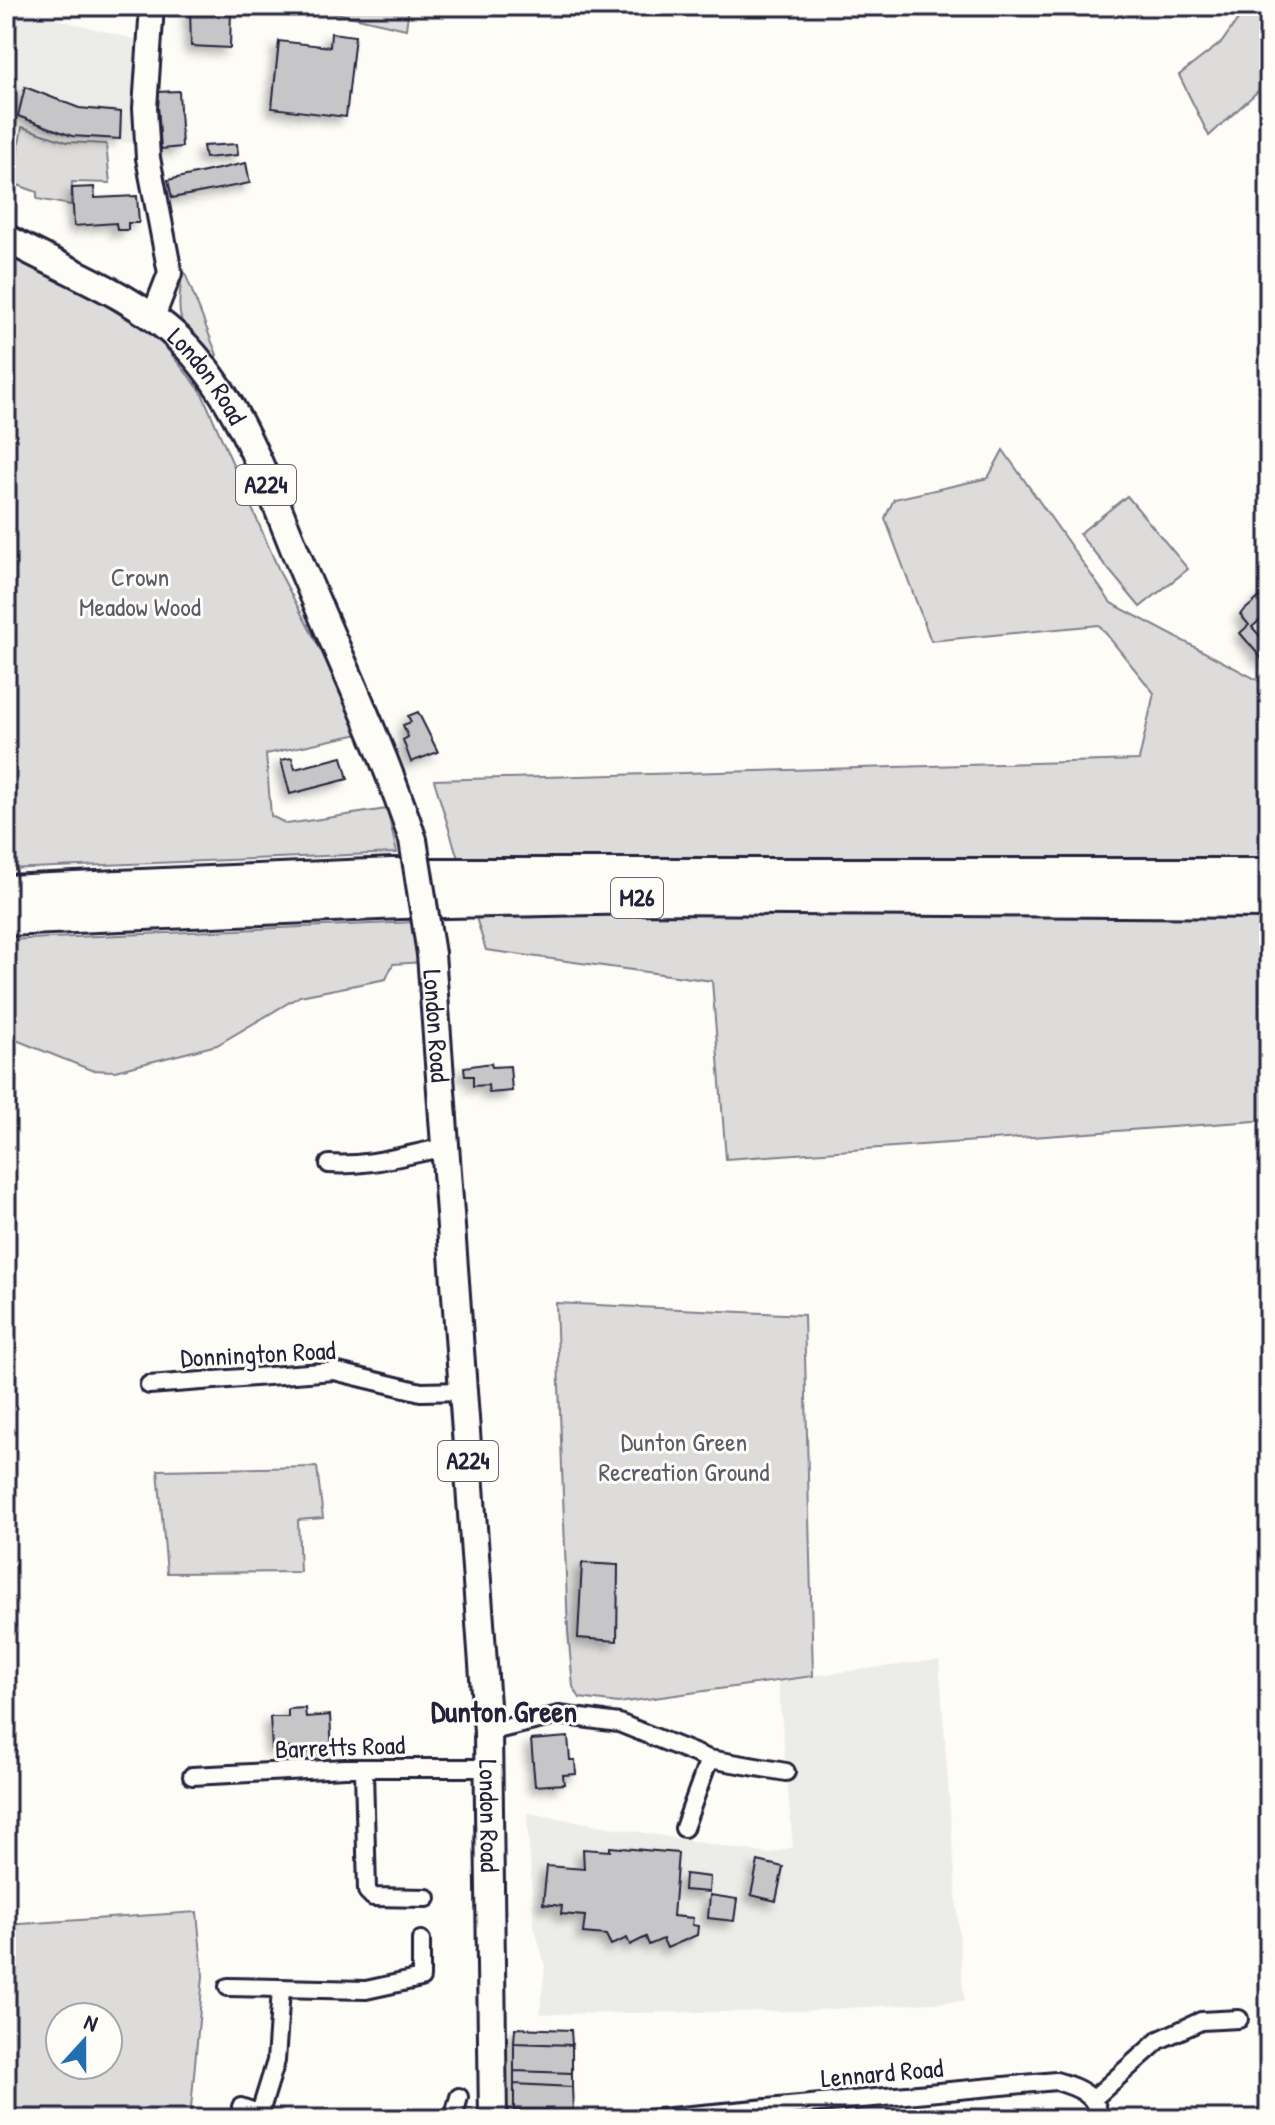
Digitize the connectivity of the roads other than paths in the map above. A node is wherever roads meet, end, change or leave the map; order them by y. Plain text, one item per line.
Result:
1 (152, 6) edge
2 (6, 238) edge
3 (153, 317) junction
4 (1269, 874) edge
5 (6, 891) edge
6 (1269, 902) edge
7 (6, 920) edge
8 (448, 1147) junction
9 (329, 1164) dead end
10 (149, 1385) dead end
11 (464, 1391) junction
12 (488, 1732) junction
13 (709, 1759) junction
14 (489, 1768) junction
15 (364, 1770) junction
16 (786, 1772) dead end
17 (192, 1776) dead end
18 (684, 1828) dead end
19 (427, 1898) dead end
20 (421, 1940) dead end
21 (228, 1987) dead end
22 (281, 1989) junction
23 (1239, 2019) dead end
24 (459, 2097) dead end
25 (1093, 2099) junction
26 (241, 2107) dead end
27 (436, 2111) dead end
28 (258, 2116) edge
29 (454, 2117) edge
30 (493, 2119) edge
31 (649, 2119) edge
32 (1100, 2119) edge

1 - 3 street, London Road
2 - 3 main road, A224
3 - 8 main road, London Road / A224, bridge
4 - 5 highway, M26
6 - 7 highway, M26
8 - 9 street
8 - 11 main road, London Road / A224
10 - 11 street, Donnington Road
11 - 12 main road, London Road / A224
12 - 13 street
12 - 14 main road, London Road / A224
13 - 16 street
13 - 18 street
14 - 15 street, Barretts Road
14 - 30 main road, London Road / A224
15 - 17 street, Barretts Road
15 - 19 street
20 - 22 street
21 - 22 street
22 - 28 street
23 - 25 street
24 - 29 street
25 - 31 street, Lennard Road
25 - 32 street
26 - 28 street
27 - 29 street

